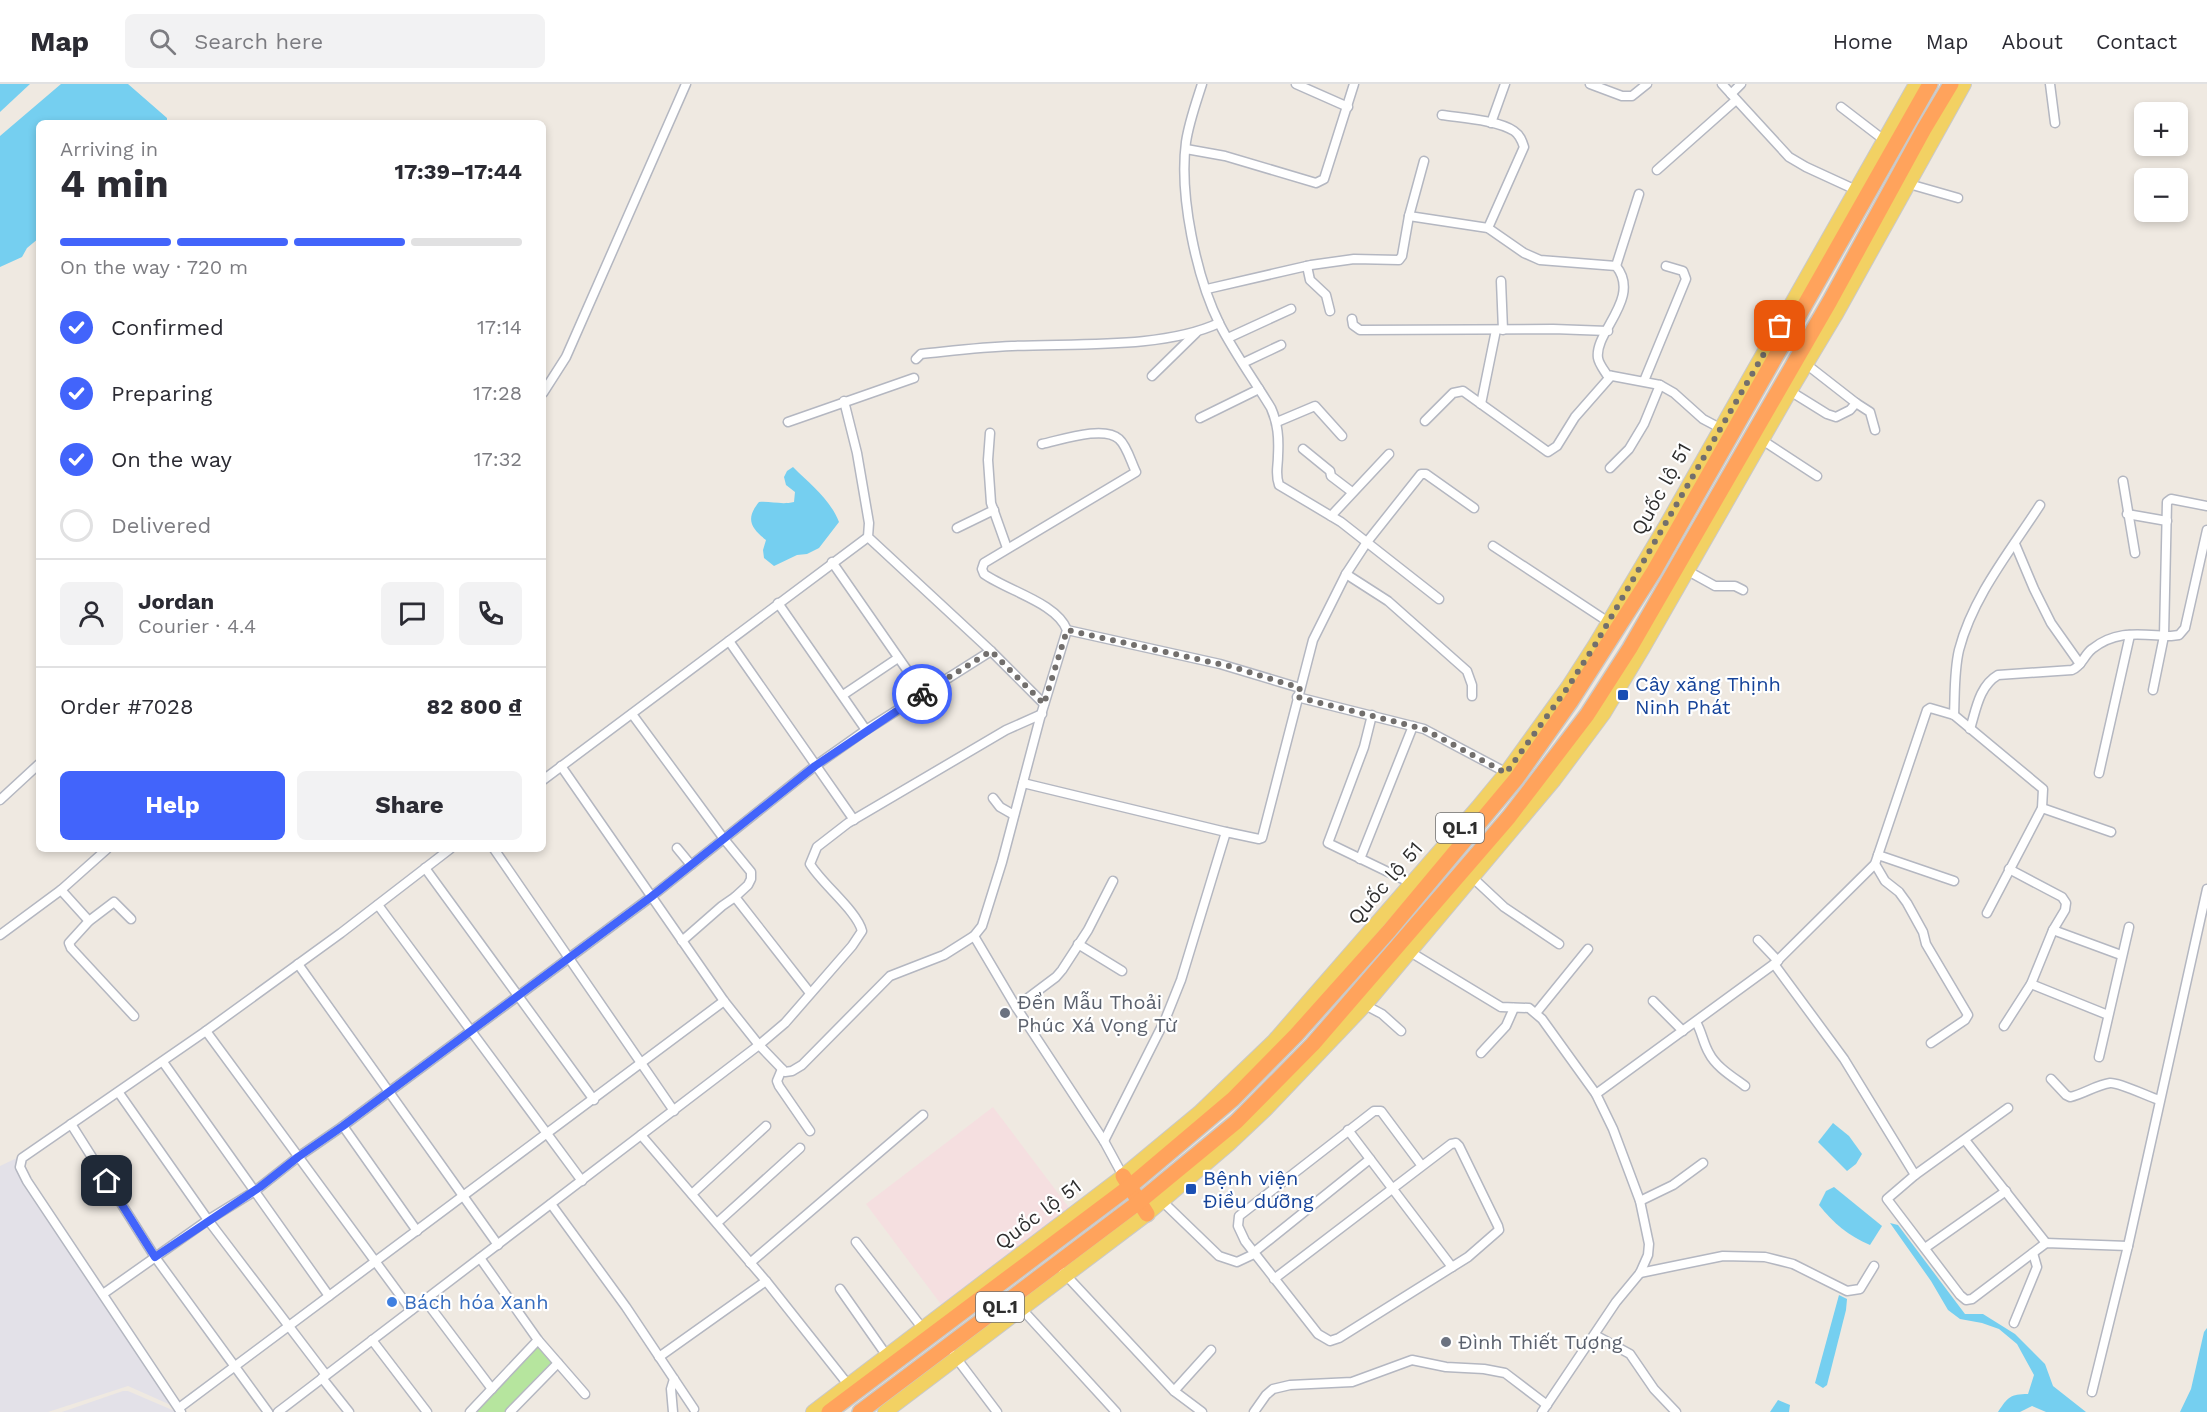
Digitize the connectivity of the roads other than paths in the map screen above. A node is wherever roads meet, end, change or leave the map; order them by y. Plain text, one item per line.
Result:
1 (686, 84) edge
2 (1202, 84) edge
3 (1296, 84) edge
4 (1354, 84) edge
5 (1505, 84) edge
6 (1590, 84) edge
7 (1647, 84) edge
8 (1722, 84) edge
9 (1742, 84) edge
10 (1916, 84) edge
11 (1930, 84) edge
12 (1951, 84) edge
13 (1964, 84) edge
14 (2050, 84) edge
15 (1733, 97) junction
16 (1348, 107) junction
17 (1841, 107) dead end
18 (1442, 115) dead end
19 (1491, 123) junction
20 (2055, 123) dead end
21 (1884, 140) junction
22 (1186, 149) junction
23 (1424, 162) dead end
24 (1657, 170) dead end
25 (1909, 184) junction
26 (1857, 190) junction
27 (1639, 194) dead end
28 (1958, 198) dead end
29 (1409, 216) junction
30 (1882, 219) junction
31 (1488, 228) junction
32 (1833, 242) junction
33 (1306, 266) junction
34 (1666, 266) dead end
35 (1616, 267) junction
36 (1850, 277) junction
37 (1501, 280) dead end
38 (1207, 289) junction
39 (1291, 309) dead end
40 (1330, 311) dead end
41 (1352, 319) dead end
42 (1220, 323) junction
43 (1500, 330) junction
44 (1608, 331) junction
45 (1196, 333) junction
46 (1228, 338) junction
47 (1281, 345) dead end
48 (916, 359) dead end
49 (1243, 363) junction
50 (1806, 364) junction
51 (1152, 376) dead end
52 (1611, 376) junction
53 (914, 378) dead end
54 (1644, 381) junction
55 (1660, 385) junction
56 (546, 388) edge
57 (1259, 389) junction
58 (1790, 391) junction
59 (844, 402) junction
60 (1856, 403) junction
61 (1481, 404) junction
62 (1200, 418) dead end
63 (1425, 421) dead end
64 (788, 422) dead end
65 (1277, 422) junction
66 (1875, 430) dead end
67 (990, 433) dead end
68 (1723, 434) junction
69 (1342, 436) dead end
70 (1757, 437) junction
71 (1042, 444) dead end
72 (1303, 449) dead end
73 (1389, 454) dead end
74 (1610, 468) dead end
75 (1817, 476) dead end
76 (2123, 481) dead end
77 (1352, 492) junction
78 (2040, 505) dead end
79 (2207, 506) edge
80 (1474, 508) dead end
81 (994, 510) junction
82 (2127, 514) junction
83 (1331, 516) junction
84 (2167, 521) junction
85 (957, 528) dead end
86 (2207, 530) edge
87 (868, 537) junction
88 (1367, 542) junction
89 (2015, 544) junction
90 (1493, 546) dead end
91 (1007, 548) junction
92 (2135, 553) dead end
93 (832, 562) junction
94 (1688, 571) junction
95 (1346, 574) junction
96 (1743, 590) dead end
97 (1439, 599) dead end
98 (778, 603) junction
99 (1613, 625) junction
100 (1067, 630) junction
101 (2130, 635) junction
102 (2164, 636) junction
103 (729, 641) junction
104 (991, 651) junction
105 (898, 658) junction
106 (2080, 664) junction
107 (2153, 690) dead end
108 (1298, 692) junction
109 (923, 693) junction
110 (843, 695) junction
111 (1472, 696) dead end
112 (1043, 709) junction
113 (632, 714) junction
114 (1372, 715) junction
115 (1954, 715) junction
116 (1413, 726) junction
117 (1970, 729) junction
118 (866, 730) junction
119 (561, 766) junction
120 (815, 766) junction
121 (36, 767) edge
122 (2100, 773) dead end
123 (1511, 776) junction
124 (546, 778) edge
125 (1023, 783) junction
126 (993, 798) dead end
127 (0, 800) edge
128 (2042, 808) junction
129 (1014, 815) junction
130 (854, 820) junction
131 (1226, 832) junction
132 (2111, 832) dead end
133 (724, 839) junction
134 (1493, 845) junction
135 (677, 848) dead end
136 (104, 852) edge
137 (446, 852) edge
138 (496, 852) edge
139 (1360, 859) junction
140 (1876, 859) junction
141 (691, 865) junction
142 (425, 868) junction
143 (2008, 869) junction
144 (1473, 878) junction
145 (1113, 881) dead end
146 (1954, 881) dead end
147 (1413, 884) junction
148 (2207, 889) edge
149 (61, 890) junction
150 (651, 897) junction
151 (735, 897) junction
152 (378, 905) junction
153 (1987, 913) dead end
154 (131, 919) dead end
155 (89, 921) junction
156 (1384, 927) junction
157 (2129, 927) dead end
158 (2053, 930) junction
159 (0, 935) edge
160 (974, 936) junction
161 (1758, 940) dead end
162 (682, 941) junction
163 (1078, 944) junction
164 (1559, 944) dead end
165 (1405, 948) junction
166 (1588, 949) dead end
167 (2121, 955) junction
168 (569, 958) junction
169 (1776, 963) junction
170 (298, 964) junction
171 (1122, 971) dead end
172 (2031, 984) junction
173 (810, 993) junction
174 (518, 996) junction
175 (724, 1001) junction
176 (1653, 1001) dead end
177 (1365, 1005) junction
178 (1016, 1007) junction
179 (1514, 1008) junction
180 (1536, 1013) junction
181 (2108, 1015) junction
182 (134, 1016) dead end
183 (1696, 1022) junction
184 (2004, 1026) dead end
185 (1401, 1030) dead end
186 (206, 1031) junction
187 (470, 1031) junction
188 (1683, 1031) junction
189 (1931, 1043) dead end
190 (759, 1046) junction
191 (1481, 1053) dead end
192 (2099, 1057) dead end
193 (163, 1062) junction
194 (642, 1064) junction
195 (782, 1069) junction
196 (2051, 1079) dead end
197 (1745, 1086) dead end
198 (390, 1091) junction
199 (119, 1093) junction
200 (1596, 1095) junction
201 (594, 1100) junction
202 (2159, 1100) junction
203 (2008, 1108) dead end
204 (674, 1111) junction
205 (923, 1115) dead end
206 (71, 1124) junction
207 (343, 1126) junction
208 (766, 1126) dead end
209 (1348, 1130) junction
210 (810, 1131) dead end
211 (547, 1134) junction
212 (641, 1135) junction
213 (1965, 1140) junction
214 (1104, 1141) junction
215 (800, 1148) dead end
216 (298, 1157) junction
217 (1370, 1159) junction
218 (1703, 1163) dead end
219 (1422, 1166) junction
220 (1916, 1175) junction
221 (582, 1181) junction
222 (1126, 1181) junction
223 (1393, 1189) junction
224 (255, 1191) junction
225 (2006, 1191) junction
226 (692, 1194) junction
227 (464, 1196) junction
228 (1640, 1201) junction
229 (1162, 1202) junction
230 (551, 1204) junction
231 (1143, 1208) junction
232 (208, 1220) junction
233 (717, 1223) junction
234 (417, 1231) junction
235 (856, 1242) dead end
236 (2046, 1243) junction
237 (498, 1245) junction
238 (2128, 1246) junction
239 (1925, 1248) junction
240 (1253, 1253) junction
241 (2033, 1253) junction
242 (155, 1257) junction
243 (480, 1258) junction
244 (375, 1262) junction
245 (750, 1263) junction
246 (1874, 1266) dead end
247 (1452, 1268) junction
248 (1061, 1270) junction
249 (1640, 1273) junction
250 (1274, 1279) junction
251 (766, 1281) junction
252 (840, 1289) dead end
253 (103, 1294) junction
254 (329, 1296) junction
255 (425, 1300) junction
256 (1016, 1303) junction
257 (411, 1310) junction
258 (2014, 1323) dead end
259 (289, 1326) junction
260 (922, 1329) junction
261 (1594, 1335) junction
262 (372, 1340) junction
263 (538, 1340) junction
264 (1211, 1350) dead end
265 (951, 1352) junction
266 (887, 1356) junction
267 (659, 1357) junction
268 (558, 1363) junction
269 (235, 1367) junction
270 (324, 1377) junction
271 (674, 1379) junction
272 (492, 1389) junction
273 (851, 1389) junction
274 (1174, 1391) junction
275 (2092, 1392) dead end
276 (585, 1394) dead end
277 (694, 1409) dead end
278 (1544, 1409) edge
279 (180, 1410) edge
280 (268, 1412) edge
281 (278, 1412) edge
282 (349, 1412) edge
283 (427, 1412) edge
284 (470, 1412) edge
285 (510, 1412) edge
286 (673, 1412) edge
287 (813, 1412) edge
288 (828, 1412) edge
289 (860, 1412) edge
290 (885, 1412) edge
291 (997, 1412) edge
292 (1116, 1412) edge
293 (1202, 1412) edge
294 (1254, 1412) edge
295 (1676, 1412) edge

1 - 56 street
2 - 22 street
3 - 16 street
4 - 16 street
5 - 19 street
6 - 7 street
8 - 15 street
9 - 15 street
10 - 21 main road, Quốc lộ 51 / QL.1
11 - 32 highway, Quốc lộ 51 / QL.1
12 - 30 highway, QL.1
13 - 25 main road, QL.1
14 - 20 street
15 - 24 street
15 - 26 street
16 - 22 street
17 - 21 street
18 - 19 street
19 - 31 street
21 - 26 main road, Quốc lộ 51 / QL.1
22 - 38 street
23 - 29 street
25 - 28 street
25 - 30 main road, QL.1
26 - 32 main road, Quốc lộ 51 / QL.1
27 - 35 street
29 - 31 street
29 - 33 street
30 - 36 highway, QL.1
31 - 35 street
32 - 68 highway, Quốc lộ 51 / QL.1
33 - 38 street
33 - 40 street
34 - 54 street
35 - 44 street
36 - 50 main road, QL.1
36 - 70 highway, QL.1
37 - 43 street
38 - 42 street
39 - 46 street
41 - 43 street
42 - 45 street
42 - 46 street
43 - 44 street
43 - 61 street
44 - 52 street
45 - 48 street
45 - 51 street
46 - 49 street
47 - 49 street
49 - 57 street
50 - 58 main road, QL.1
50 - 60 street
52 - 54 street
52 - 61 street
53 - 59 street
54 - 55 street
55 - 68 street
55 - 74 street
57 - 62 street
57 - 65 street
58 - 60 street
58 - 70 main road, QL.1
59 - 64 street
59 - 87 street
60 - 66 street
61 - 63 street
65 - 69 street
65 - 83 street
67 - 81 street
68 - 99 highway, Quốc lộ 51 / QL.1
70 - 75 street
70 - 94 main road, QL.1
70 - 134 highway, QL.1
71 - 91 street
72 - 77 street
73 - 77 street
76 - 82 street
77 - 83 street
78 - 89 street
79 - 84 street
80 - 88 street
81 - 85 street
81 - 91 street
82 - 84 street
82 - 92 street
83 - 88 street
84 - 102 street
86 - 102 street
87 - 93 street
87 - 104 street
88 - 95 street
88 - 97 street
89 - 106 street
89 - 115 street
90 - 99 street
91 - 100 street
93 - 98 street
93 - 105 street
94 - 96 street
94 - 134 main road, QL.1
95 - 108 street
95 - 111 street
98 - 103 street
98 - 110 street
99 - 123 highway, Quốc lộ 51 / QL.1
100 - 108 street
100 - 112 street
101 - 102 street
101 - 106 street
101 - 122 street
102 - 107 street
103 - 113 street
103 - 120 street
104 - 109 street
104 - 112 street
105 - 109 street
105 - 110 street
106 - 117 street
108 - 114 street
108 - 131 street
109 - 118 street
110 - 118 street
112 - 125 street
112 - 130 street
113 - 119 street
113 - 133 street
114 - 116 street
114 - 139 street
115 - 117 street
115 - 140 street
116 - 123 street
116 - 139 street
117 - 128 street
118 - 120 street
119 - 124 street
119 - 150 street
120 - 130 street
120 - 133 street
121 - 127 street
123 - 147 main road, Quốc lộ 51 / QL.1
123 - 156 highway, Quốc lộ 51 / QL.1
125 - 129 street
125 - 131 street
126 - 129 street
128 - 132 street
128 - 143 street
129 - 160 street
130 - 173 street
131 - 214 street
133 - 141 street
133 - 151 street
134 - 144 main road, QL.1
134 - 165 highway, QL.1
135 - 141 street
136 - 149 street
137 - 142 street
138 - 168 street
139 - 147 street
140 - 146 street
140 - 169 street
140 - 189 street
141 - 150 street
142 - 152 street
142 - 174 street
143 - 153 street
143 - 158 street
144 - 164 street
144 - 165 main road, QL.1
145 - 163 street
147 - 156 main road, Quốc lộ 51 / QL.1
148 - 202 street
149 - 155 street
149 - 159 street
150 - 162 street
150 - 168 street
151 - 162 street
151 - 173 street
152 - 170 street
152 - 187 street
154 - 155 street
155 - 182 street
156 - 222 highway, Quốc lộ 51 / QL.1
157 - 167 street
158 - 167 street
158 - 172 street
160 - 178 street
160 - 195 street
161 - 169 street
162 - 175 street
163 - 171 street
163 - 178 street
165 - 177 main road, QL.1
165 - 179 street
165 - 231 highway, QL.1
166 - 180 street
167 - 181 street
168 - 174 street
168 - 194 street
169 - 183 street
169 - 220 street
170 - 186 street
170 - 198 street
172 - 181 street
172 - 184 street
173 - 190 street
174 - 187 street
174 - 201 street
175 - 190 street
175 - 194 street
176 - 188 street
177 - 185 street
177 - 229 main road, QL.1
178 - 214 street
179 - 180 street
179 - 191 street
180 - 200 street
181 - 192 street
183 - 188 street
183 - 197 street
186 - 193 street
186 - 216 street
187 - 198 street
187 - 211 street
188 - 200 street
190 - 195 street
190 - 204 street
193 - 199 street
193 - 224 street
194 - 201 street
194 - 204 street
195 - 210 street
196 - 202 street
198 - 207 street
198 - 227 street
199 - 206 street
199 - 232 street
200 - 228 street
201 - 211 street
202 - 238 street
203 - 213 street
204 - 212 street
205 - 245 street
206 - 242 street
206 - 253 street
207 - 216 street
207 - 234 street
208 - 226 street
209 - 217 street
209 - 219 street
209 - 240 street
211 - 221 street
211 - 227 street
212 - 221 street
212 - 226 street
213 - 220 street
213 - 225 street
214 - 222 street
215 - 233 street
216 - 224 street
216 - 244 street
217 - 223 street
217 - 240 street
218 - 228 street
219 - 223 street
219 - 247 street
220 - 239 street
221 - 230 street
222 - 231 highway
222 - 260 main road, Quốc lộ 51 / QL.1
222 - 273 highway, Quốc lộ 51 / QL.1
223 - 247 street
223 - 250 street
224 - 232 street
224 - 254 street
225 - 236 street
225 - 239 street
226 - 233 street
227 - 234 street
227 - 237 street
228 - 249 street
229 - 231 main road, QL.1
229 - 240 street
230 - 237 street
230 - 267 street
231 - 248 highway, QL.1
232 - 242 street
232 - 259 street
233 - 245 street
234 - 244 street
235 - 260 street
236 - 238 street
236 - 241 street
237 - 243 street
238 - 275 street
239 - 241 street
240 - 250 street
241 - 258 street
242 - 253 street
242 - 269 street
243 - 255 street
243 - 263 street
244 - 254 street
244 - 257 street
245 - 251 street
246 - 249 street
247 - 250 street
248 - 256 highway, QL.1
248 - 274 street
249 - 261 street
251 - 267 street
251 - 273 street
252 - 266 street
253 - 279 street
254 - 259 street
255 - 257 street
255 - 272 street
256 - 265 highway, QL.1
256 - 292 street
257 - 262 street
259 - 269 street
259 - 270 street
260 - 266 main road, Quốc lộ 51 / QL.1
261 - 278 street
261 - 295 street
262 - 270 street
262 - 283 street
263 - 268 street
263 - 272 street
264 - 274 street
265 - 289 highway, QL.1
265 - 290 main road, QL.1
265 - 291 street
266 - 273 main road, Quốc lộ 51 / QL.1
267 - 271 street
268 - 276 street
268 - 285 street
269 - 279 street
269 - 280 street
270 - 281 street
270 - 282 street
271 - 277 street
271 - 286 street
272 - 284 street
273 - 287 main road, Quốc lộ 51 / QL.1
273 - 288 highway, Quốc lộ 51 / QL.1
274 - 293 street
278 - 294 street

